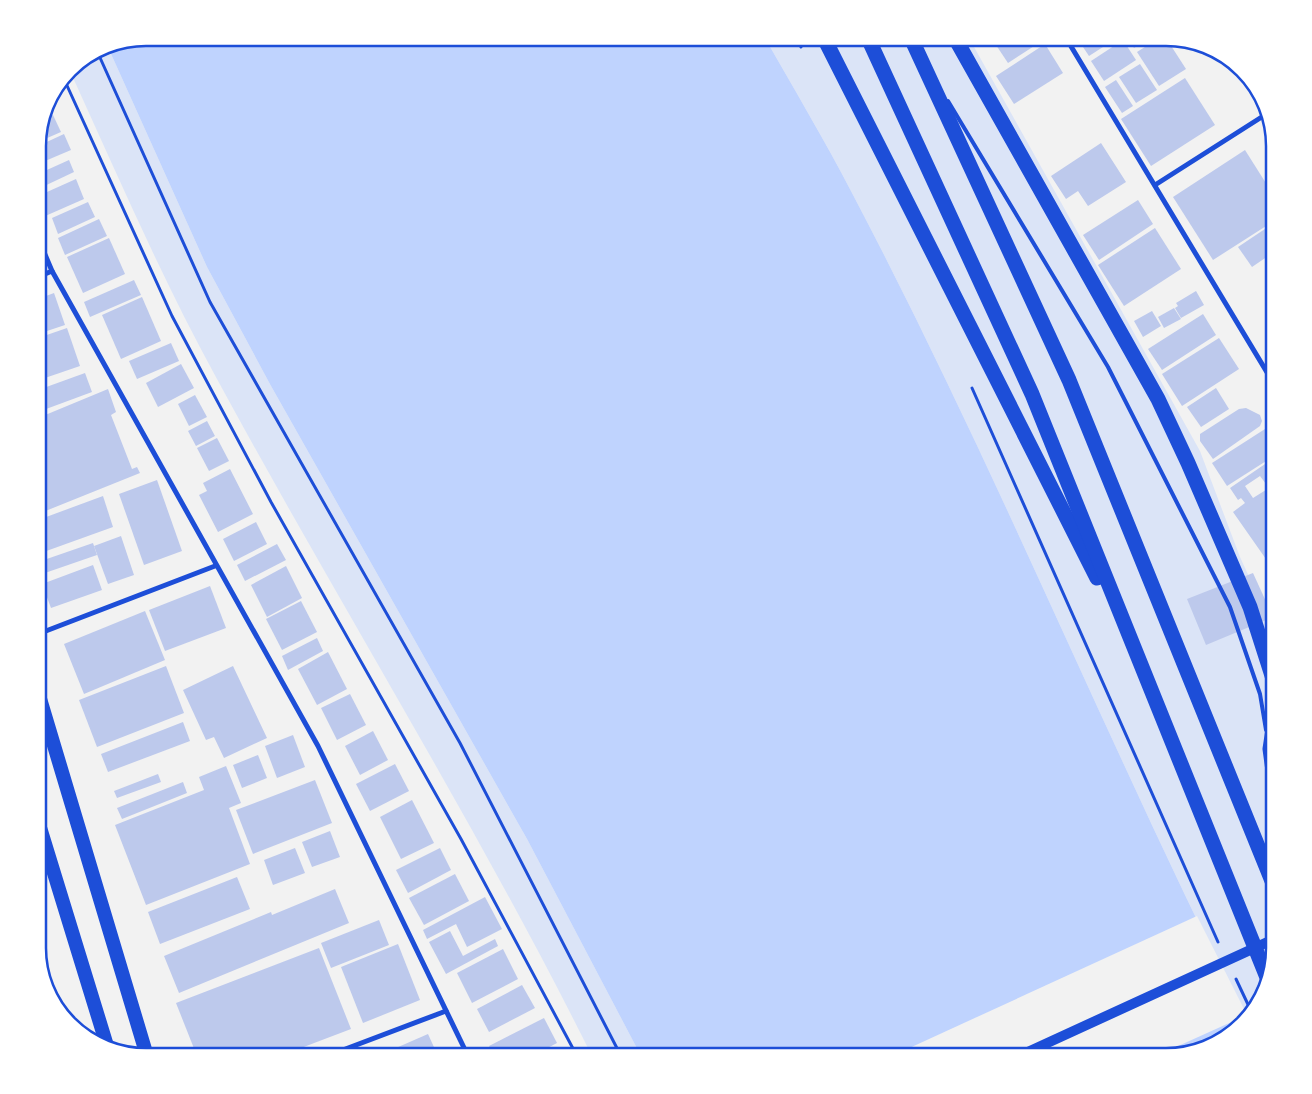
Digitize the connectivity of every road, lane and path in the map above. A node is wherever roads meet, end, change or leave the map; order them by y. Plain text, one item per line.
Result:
1 (800, 46) edge
2 (828, 46) edge
3 (872, 46) edge
4 (915, 46) edge
5 (959, 46) edge
6 (1071, 46) edge
7 (918, 52) junction
8 (805, 54) dead end
9 (100, 58) edge
10 (67, 85) edge
11 (1261, 117) edge
12 (1155, 185) junction
13 (46, 257) edge
14 (52, 271) junction
15 (46, 274) edge
16 (1266, 371) edge
17 (970, 382) dead end
18 (215, 566) junction
19 (46, 631) edge
20 (1266, 657) edge
21 (1146, 676) junction
22 (46, 719) edge
23 (1266, 727) edge
24 (46, 847) edge
25 (1266, 866) edge
26 (1266, 943) edge
27 (1222, 950) dead end
28 (1263, 969) edge
29 (1235, 977) dead end
30 (1248, 1004) edge
31 (446, 1011) junction
32 (105, 1038) edge
33 (145, 1048) edge
34 (348, 1048) edge
35 (464, 1048) edge
36 (573, 1048) edge
37 (617, 1048) edge
38 (1036, 1048) edge

1 - 8 path
2 - 21 highway
3 - 21 highway
4 - 7 highway
5 - 20 highway
6 - 12 street
7 - 23 lane
7 - 25 highway
9 - 37 path
10 - 36 path
11 - 12 street
12 - 16 street
13 - 14 street
14 - 15 street
14 - 18 street
17 - 27 path
18 - 19 street
18 - 31 street
21 - 28 highway
22 - 33 highway
24 - 32 highway
26 - 38 main road
29 - 30 path
31 - 34 street
31 - 35 street

